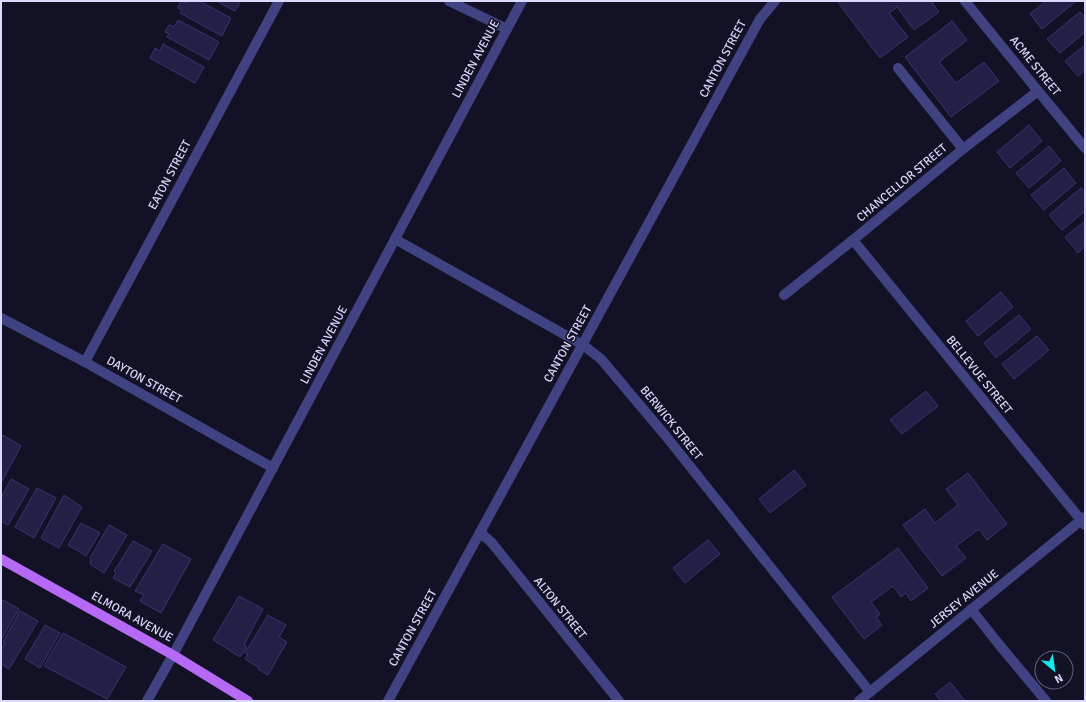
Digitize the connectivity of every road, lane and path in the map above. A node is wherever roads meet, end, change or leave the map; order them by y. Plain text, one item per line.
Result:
1 (279, 1) edge
2 (449, 1) edge
3 (522, 1) edge
4 (775, 1) edge
5 (965, 1) edge
6 (507, 29) junction
7 (898, 68) dead end
8 (1038, 91) junction
9 (1085, 148) edge
10 (963, 149) junction
11 (395, 239) junction
12 (853, 240) junction
13 (784, 295) dead end
14 (1, 318) edge
15 (583, 344) junction
16 (85, 362) junction
17 (273, 468) junction
18 (1084, 521) edge
19 (480, 532) junction
20 (1, 559) edge
21 (971, 609) junction
22 (173, 655) junction
23 (870, 692) junction
24 (147, 701) edge
25 (248, 701) edge
26 (388, 701) edge
27 (619, 701) edge
28 (858, 701) edge
29 (1046, 701) edge

1 - 16 street, EATON STREET
2 - 6 street
3 - 6 street, LINDEN AVENUE
4 - 15 street, CANTON STREET
5 - 8 street, ACME STREET
6 - 11 street, LINDEN AVENUE
7 - 10 street
8 - 9 street, ACME STREET
8 - 10 street, CHANCELLOR STREET
10 - 12 street, CHANCELLOR STREET
11 - 15 street, BERWICK STREET
11 - 17 street, LINDEN AVENUE
12 - 13 street, CHANCELLOR STREET
12 - 18 street, BELLEVUE STREET
14 - 16 street, DAYTON STREET
15 - 19 street, CANTON STREET
15 - 23 street, BERWICK STREET
16 - 17 street, DAYTON STREET
17 - 22 street, LINDEN AVENUE
18 - 21 street, JERSEY AVENUE
19 - 26 street, CANTON STREET
19 - 27 street, ALTON STREET
20 - 22 main road, ELMORA AVENUE
21 - 23 street, JERSEY AVENUE
21 - 29 street
22 - 24 street, LINDEN AVENUE
22 - 25 main road, ELMORA AVENUE
23 - 28 street, JERSEY AVENUE

